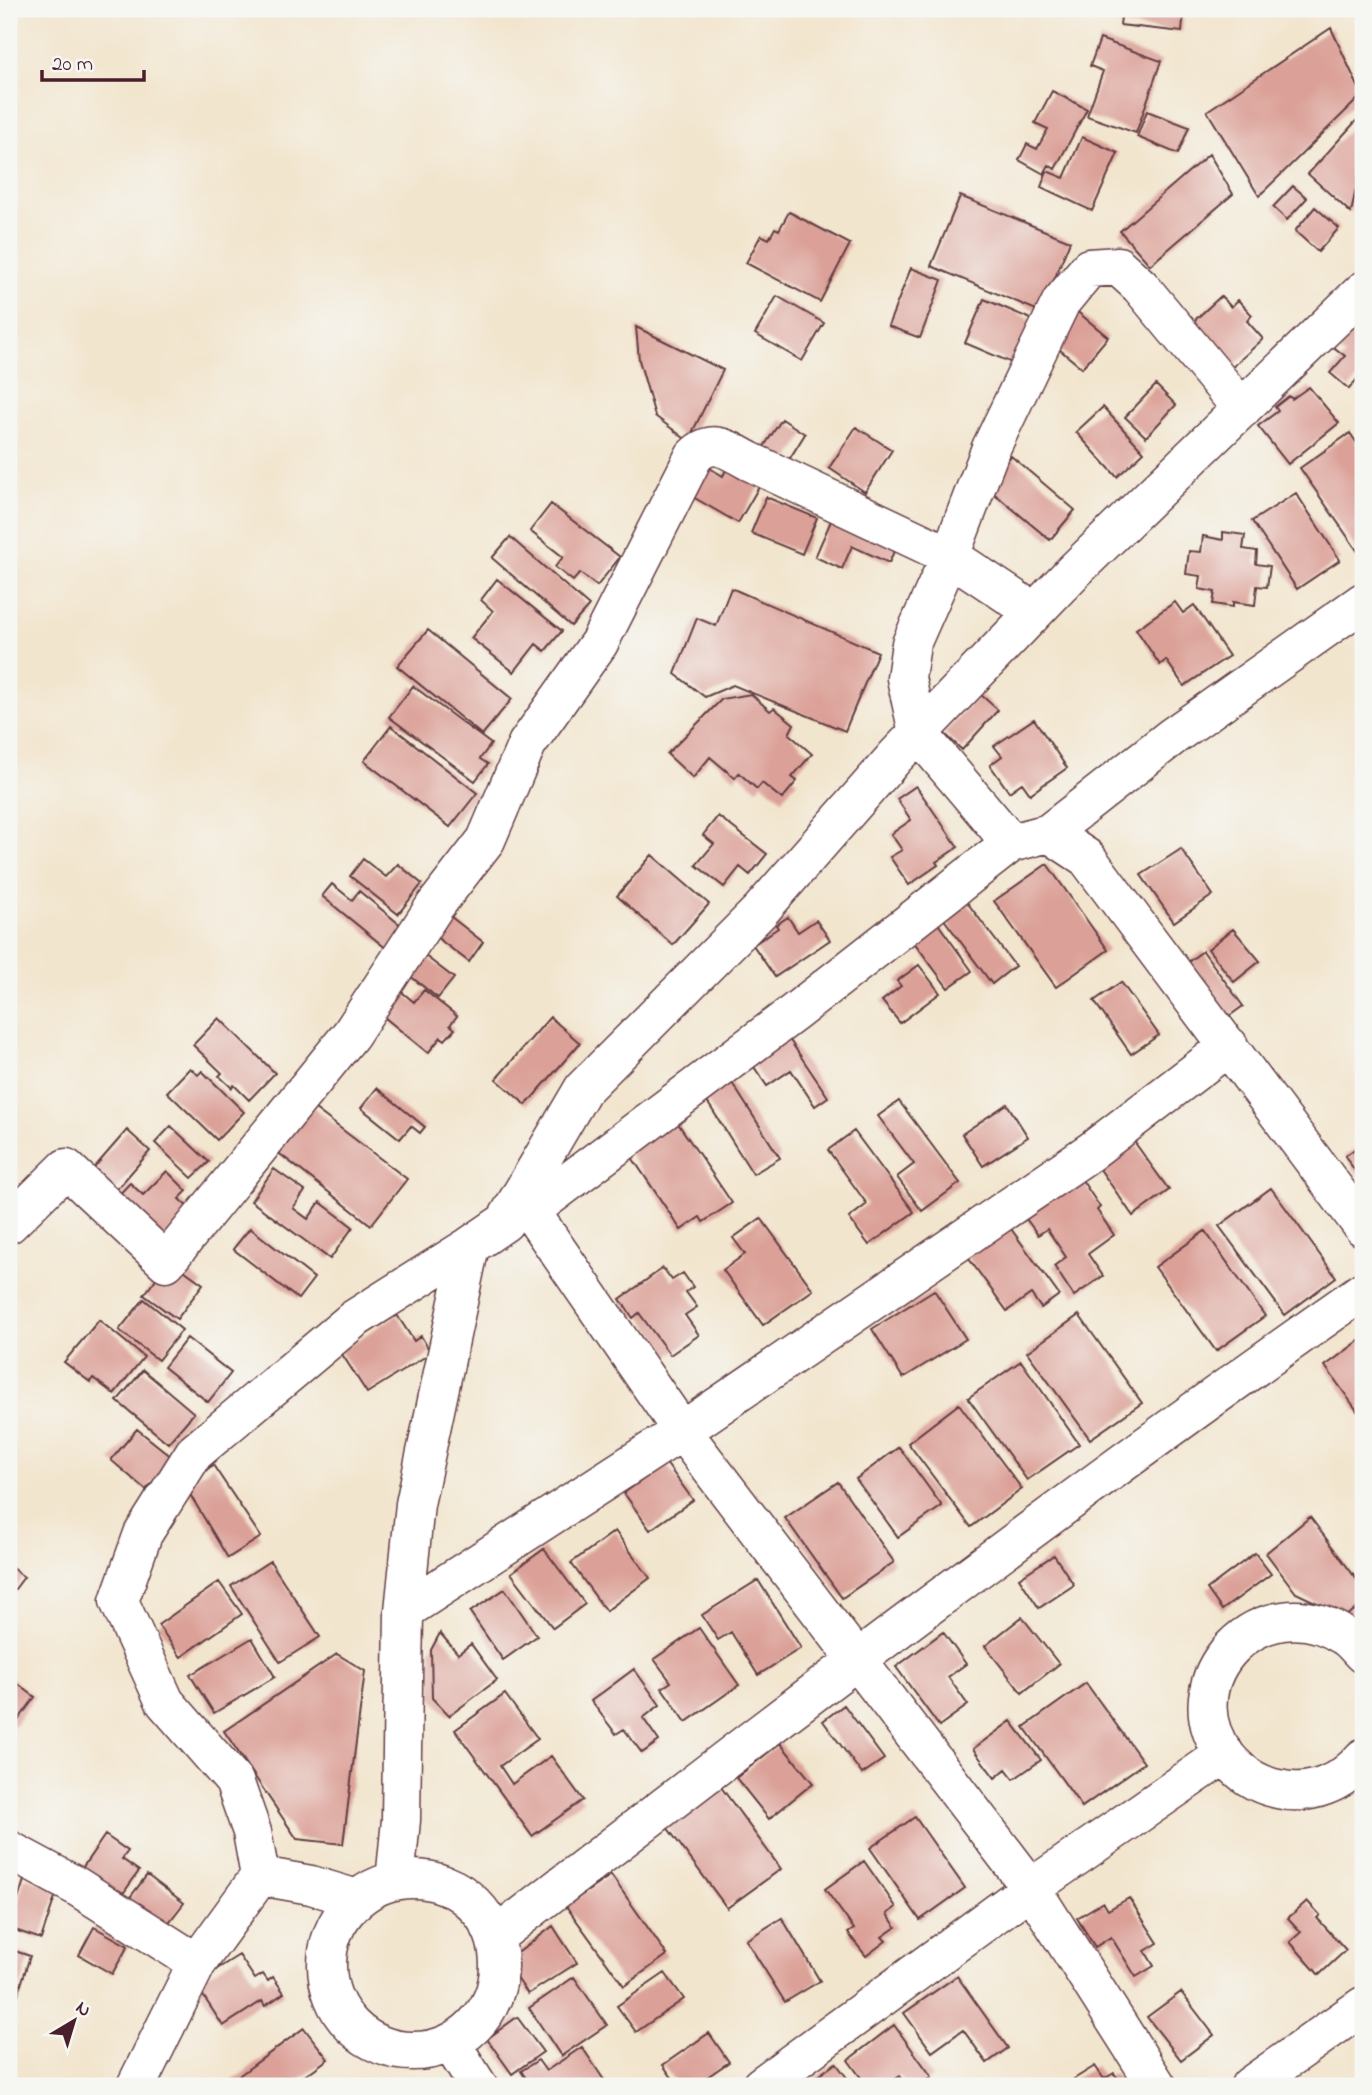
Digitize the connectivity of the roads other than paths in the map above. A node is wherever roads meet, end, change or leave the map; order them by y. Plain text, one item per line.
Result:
1 (1363, 291) edge
2 (1242, 409) junction
3 (950, 556) junction
4 (1363, 602) edge
5 (1034, 612) junction
6 (918, 733) junction
7 (1049, 833) junction
8 (1011, 843) junction
9 (1229, 1046) junction
10 (525, 1203) junction
11 (9, 1224) edge
12 (1363, 1227) edge
13 (470, 1246) junction
14 (1363, 1291) edge
15 (682, 1431) junction
16 (404, 1611) junction
17 (1363, 1654) edge
18 (855, 1659) junction
19 (1225, 1754) junction
20 (1363, 1758) edge
21 (9, 1850) edge
22 (260, 1876) junction
23 (395, 1881) junction
24 (1031, 1888) junction
25 (357, 1899) junction
26 (495, 1937) junction
27 (197, 1962) junction
28 (1363, 2006) edge
29 (451, 2043) junction
30 (136, 2086) edge
31 (478, 2086) edge
32 (761, 2086) edge
33 (1157, 2086) edge
34 (1250, 2086) edge

1 - 2 street
2 - 3 street
2 - 5 street
3 - 5 street
3 - 6 street
3 - 11 street
4 - 7 street
5 - 6 street
6 - 8 street
6 - 10 street
7 - 8 street
7 - 9 street
8 - 10 street
9 - 12 street
9 - 15 street
10 - 13 street
10 - 15 street
13 - 16 street
13 - 22 street
14 - 18 street
15 - 16 street
15 - 18 street
16 - 23 street
17 - 19 street
18 - 24 street
18 - 26 street
19 - 20 street
19 - 24 street
21 - 27 street
22 - 25 street
22 - 27 street
23 - 25 street
23 - 26 street
24 - 32 street
24 - 33 street
25 - 29 street
26 - 29 street
27 - 30 street
28 - 34 street
29 - 31 street

